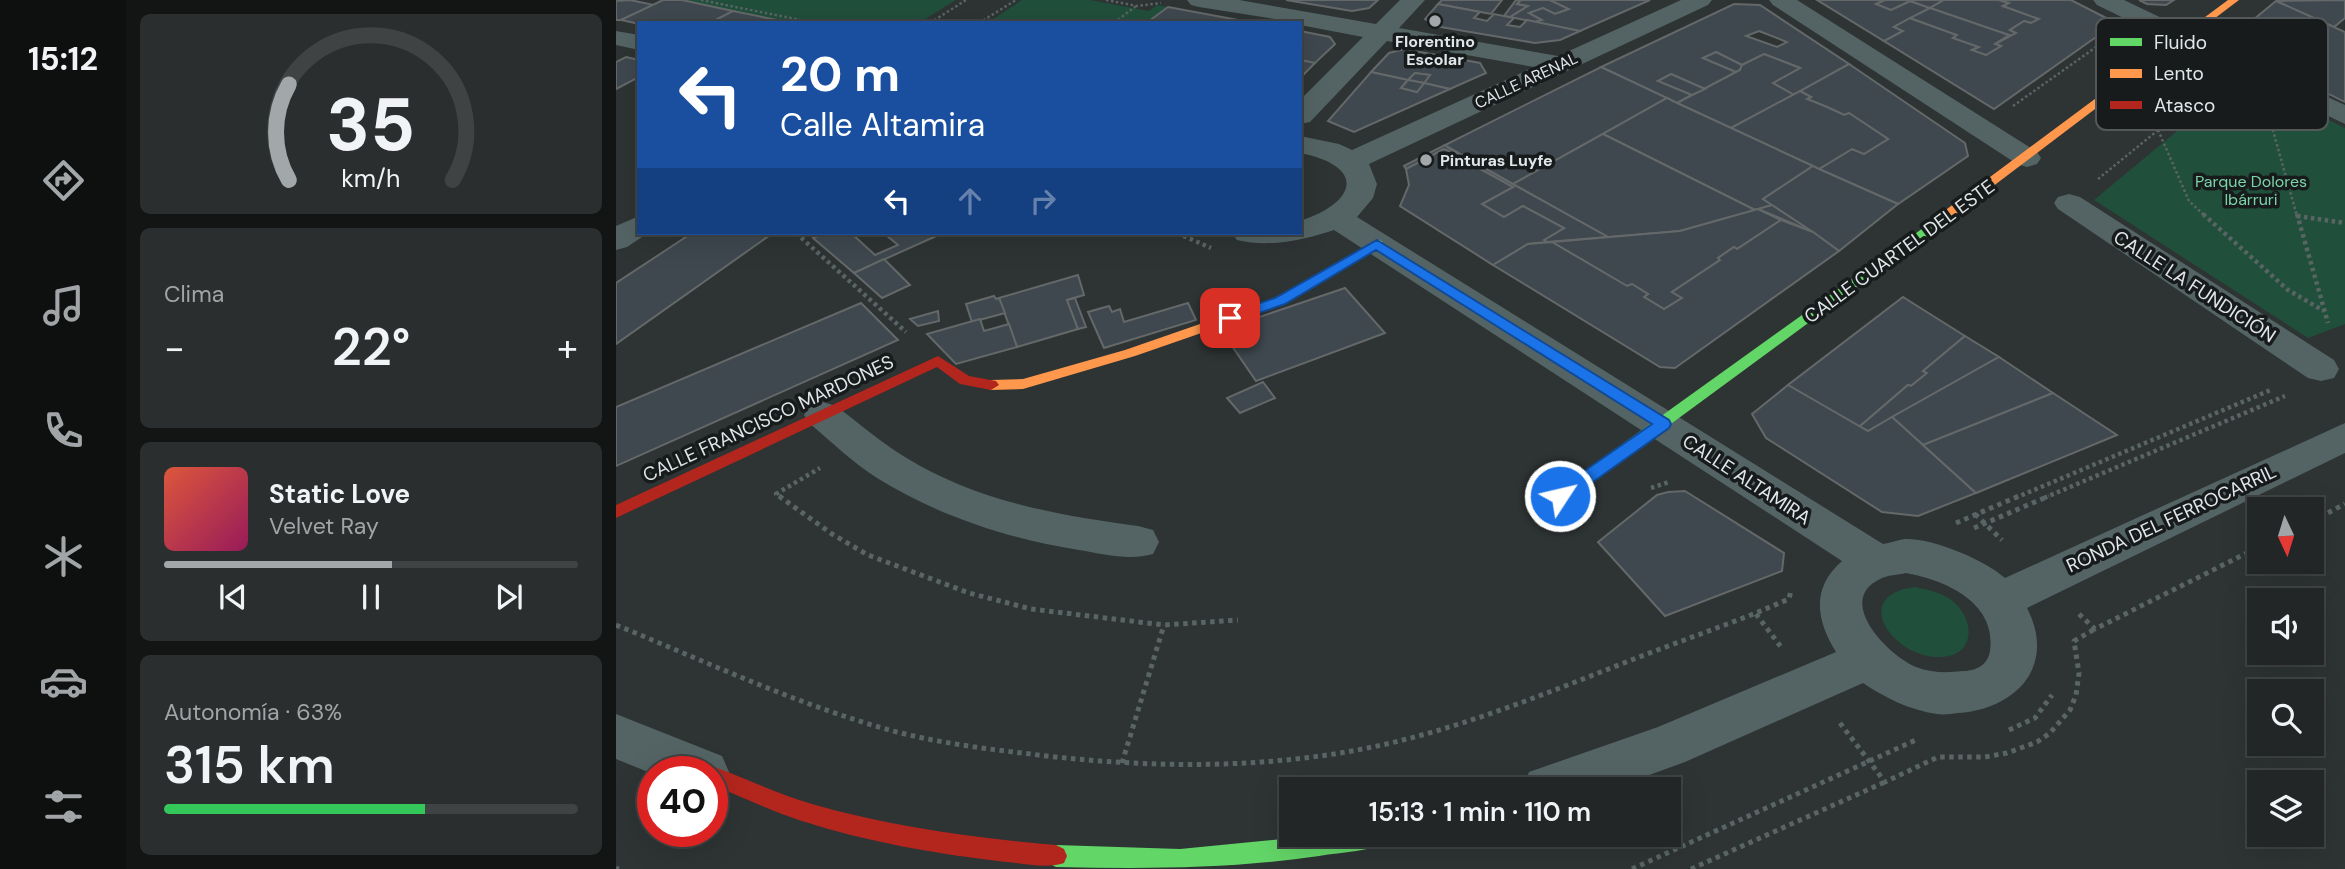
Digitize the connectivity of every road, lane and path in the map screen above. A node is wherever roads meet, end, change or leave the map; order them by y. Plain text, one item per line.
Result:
1 (701, 0) edge
2 (966, 0) edge
3 (1016, 0) edge
4 (1199, 0) edge
5 (1413, 0) edge
6 (1700, 0) edge
7 (1781, 0) edge
8 (2105, 0) edge
9 (2234, 0) edge
10 (1137, 6) dead end
11 (2142, 18) edge
12 (2210, 18) edge
13 (805, 21) edge
14 (933, 21) edge
15 (982, 21) edge
16 (1117, 21) edge
17 (1382, 33) junction
18 (616, 38) edge
19 (637, 43) edge
20 (2096, 47) edge
21 (1560, 64) junction
22 (2096, 105) edge
23 (2012, 106) dead end
24 (2328, 108) edge
25 (1302, 114) edge
26 (2345, 116) edge
27 (2158, 130) joint
28 (2273, 130) edge
29 (1302, 144) edge
30 (2027, 158) junction
31 (1353, 161) junction
32 (2069, 203) joint
33 (2297, 216) junction
34 (1337, 218) junction
35 (2345, 223) edge
36 (637, 226) edge
37 (1302, 230) edge
38 (798, 235) edge
39 (616, 240) edge
40 (1377, 244) junction
41 (2325, 311) junction
42 (2330, 330) dead end
43 (938, 361) junction
44 (2321, 369) joint
45 (823, 415) junction
46 (1664, 424) junction
47 (2345, 437) edge
48 (860, 444) junction
49 (1676, 480) dead end
50 (1642, 493) dead end
51 (1560, 496) dead end
52 (2345, 504) edge
53 (616, 512) edge
54 (2324, 514) edge
55 (1952, 524) dead end
56 (1824, 528) junction
57 (1138, 542) dead end
58 (2247, 553) edge
59 (1874, 560) junction
60 (2042, 578) junction
61 (1999, 601) junction
62 (1238, 620) dead end
63 (616, 625) edge
64 (1164, 625) junction
65 (1867, 660) junction
66 (616, 736) edge
67 (665, 756) edge
68 (1869, 761) dead end
69 (1122, 763) junction
70 (1580, 777) edge
71 (728, 781) edge
72 (1885, 782) dead end
73 (1325, 847) edge
74 (1632, 869) edge
75 (1691, 869) edge

1 - 13 path
2 - 14 path
3 - 15 path
4 - 17 street
5 - 17 street
6 - 21 street, CALLE ARENAL
7 - 30 street
8 - 11 street
9 - 12 street, CALLE CUARTEL DEL ESTE
10 - 16 path
17 - 21 street
17 - 25 street
18 - 19 street
20 - 23 path
21 - 31 street, CALLE ARENAL
22 - 30 street, CALLE CUARTEL DEL ESTE
24 - 26 street
27 - 32 path
27 - 41 path
28 - 33 path
29 - 31 street
30 - 46 street, CALLE CUARTEL DEL ESTE
31 - 34 street
32 - 44 street, CALLE LA FUNDICIÓN
33 - 35 path
33 - 41 path
34 - 37 street
34 - 40 street, CALLE ALTAMIRA
36 - 39 street
38 - 43 path
40 - 43 street
40 - 46 street, CALLE ALTAMIRA
41 - 42 path
43 - 45 street, CALLE FRANCISCO MARDONES
44 - 55 path
45 - 48 street
45 - 53 street, CALLE FRANCISCO MARDONES
46 - 51 street, CALLE CUARTEL DEL ESTE
46 - 56 street, CALLE ALTAMIRA
47 - 60 street, RONDA DEL FERROCARRIL
48 - 57 street
48 - 64 path
49 - 50 path
52 - 54 path
56 - 59 street, CALLE ALTAMIRA
56 - 69 path
58 - 60 path
59 - 61 street
59 - 65 street
60 - 61 street, RONDA DEL FERROCARRIL
61 - 65 street
62 - 64 path
63 - 69 path
64 - 69 path
65 - 70 street
66 - 67 street
68 - 74 path
71 - 73 street
72 - 75 path

